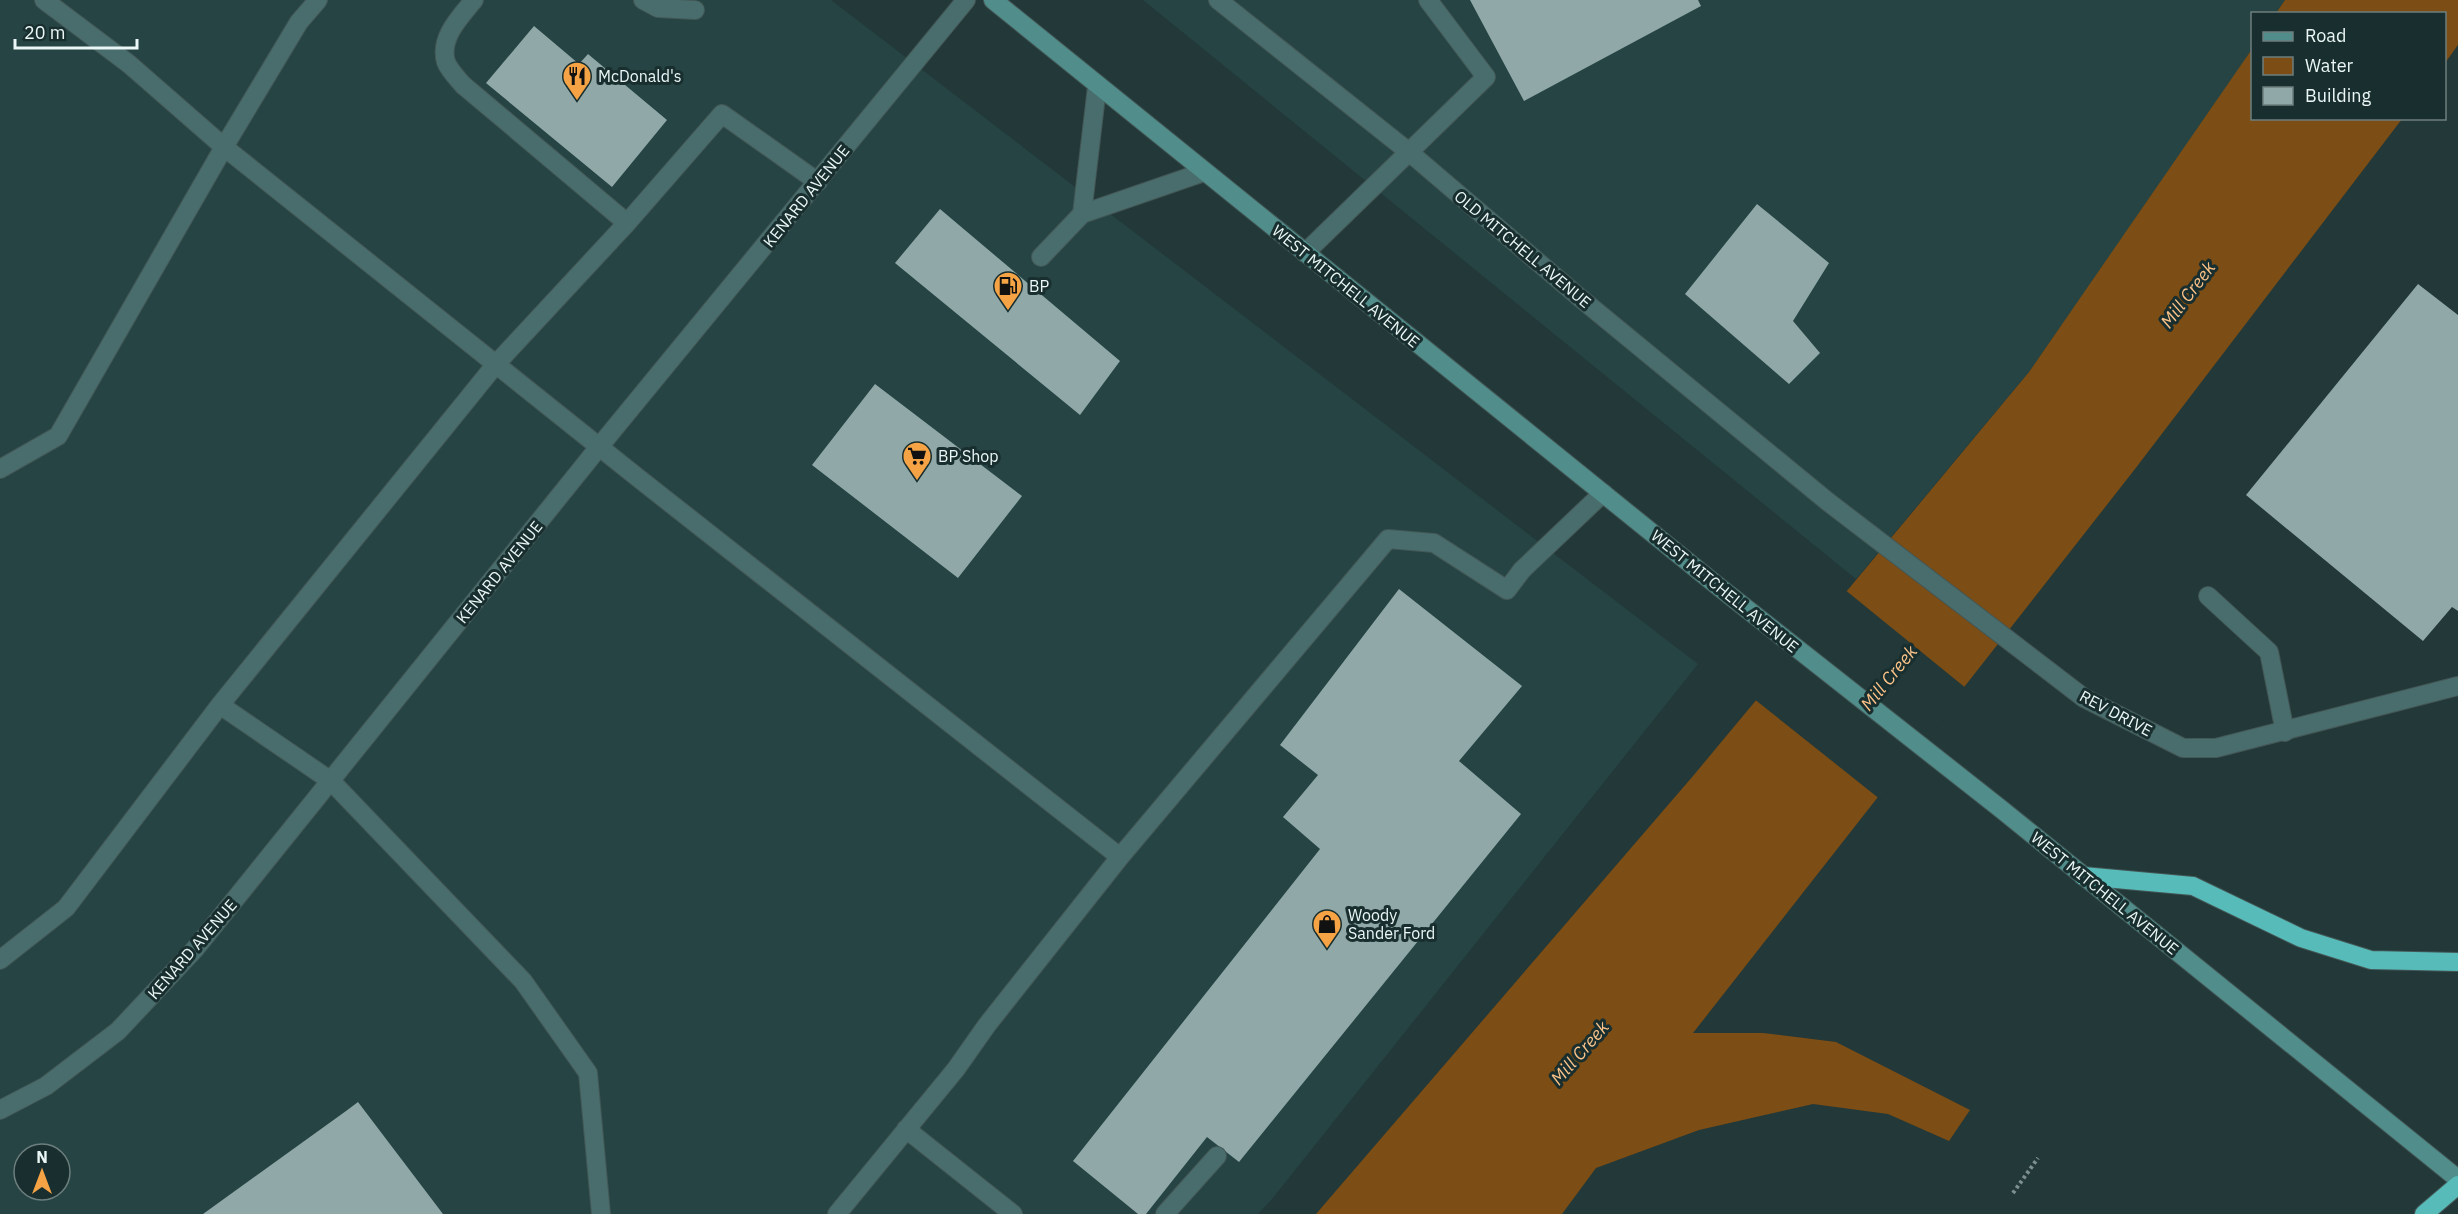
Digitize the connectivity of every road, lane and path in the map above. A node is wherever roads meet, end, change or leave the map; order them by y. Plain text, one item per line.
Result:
1 (44, 0) edge
2 (318, 0) edge
3 (474, 0) edge
4 (643, 0) edge
5 (966, 0) edge
6 (993, 0) edge
7 (1218, 0) edge
8 (1428, 0) edge
9 (695, 10) dead end
10 (1097, 87) junction
11 (224, 147) junction
12 (1409, 152) junction
13 (1204, 172) junction
14 (818, 182) junction
15 (1082, 214) junction
16 (627, 223) junction
17 (1305, 253) junction
18 (1041, 257) dead end
19 (496, 364) junction
20 (599, 447) junction
21 (0, 469) edge
22 (1603, 493) junction
23 (1827, 501) joint
24 (2208, 596) dead end
25 (2458, 686) edge
26 (220, 705) junction
27 (2285, 732) junction
28 (331, 781) junction
29 (1120, 857) junction
30 (2083, 876) junction
31 (0, 960) edge
32 (2458, 962) edge
33 (0, 1110) edge
34 (906, 1129) junction
35 (1217, 1156) dead end
36 (2038, 1158) dead end
37 (2458, 1179) edge
38 (2458, 1185) edge
39 (2013, 1193) dead end
40 (601, 1214) edge
41 (837, 1214) edge
42 (1013, 1214) edge
43 (1166, 1214) edge
44 (2424, 1214) edge

1 - 11 street
2 - 11 street
3 - 16 street
4 - 9 street
5 - 14 street, KENARD AVENUE
6 - 10 main road, WEST MITCHELL AVENUE
7 - 12 street, OLD MITCHELL AVENUE
8 - 12 street
10 - 13 main road, WEST MITCHELL AVENUE
10 - 15 street
11 - 19 street
11 - 21 street
12 - 17 street
12 - 23 street, OLD MITCHELL AVENUE
13 - 15 street
13 - 17 main road, WEST MITCHELL AVENUE
14 - 16 street
14 - 20 street, KENARD AVENUE
15 - 18 street
16 - 19 street
17 - 22 main road, WEST MITCHELL AVENUE
19 - 20 street
19 - 26 street
20 - 28 street, KENARD AVENUE
20 - 29 street
22 - 29 street
22 - 30 main road, WEST MITCHELL AVENUE
23 - 27 street, REV DRIVE
24 - 27 street
25 - 27 street, REV DRIVE
26 - 28 street
26 - 31 street
28 - 33 street, KENARD AVENUE
28 - 40 street
29 - 34 street
30 - 32 highway
30 - 37 main road, WEST MITCHELL AVENUE
34 - 41 street
34 - 42 street
35 - 43 street
36 - 39 path
38 - 44 highway

